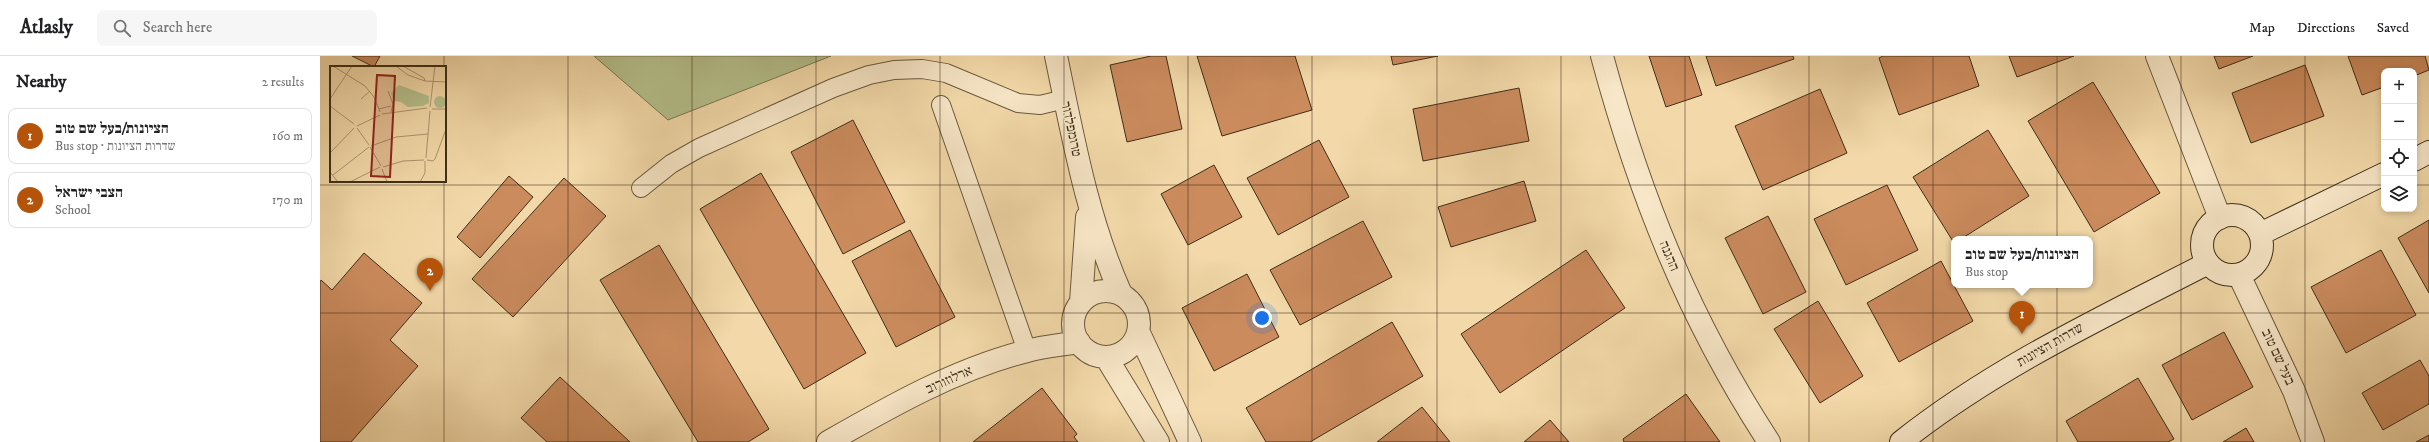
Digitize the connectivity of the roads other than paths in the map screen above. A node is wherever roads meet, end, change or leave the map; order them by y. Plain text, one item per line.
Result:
1 (1056, 56) edge
2 (1602, 56) edge
3 (2157, 56) edge
4 (1065, 99) junction
5 (941, 105) dead end
6 (2429, 152) edge
7 (2417, 158) edge
8 (2381, 175) edge
9 (641, 188) dead end
10 (1087, 202) junction
11 (2220, 218) junction
12 (2260, 234) junction
13 (2208, 263) junction
14 (2239, 275) junction
15 (1121, 294) junction
16 (1081, 302) junction
17 (1139, 332) junction
18 (1078, 342) junction
19 (1027, 351) junction
20 (1106, 357) junction
21 (828, 442) edge
22 (1158, 442) edge
23 (1190, 442) edge
24 (1768, 442) edge
25 (1901, 442) edge
26 (2313, 442) edge

1 - 4 street, טרומפלדור
2 - 24 street, ההגנה
3 - 11 street
4 - 9 lane
4 - 10 street, טרומפלדור
5 - 19 lane
6 - 7 street
8 - 12 street
10 - 15 street, טרומפלדור
10 - 16 street, טרומפלדור
11 - 12 street
11 - 13 street
12 - 14 street
13 - 14 street
13 - 25 street, שדרות הציונות
14 - 26 street, בעל שם טוב
15 - 16 street
15 - 17 street
16 - 18 street
17 - 20 street
17 - 23 street
18 - 19 street, ארלוזורוב
18 - 20 street
19 - 21 street, ארלוזורוב
20 - 22 street

